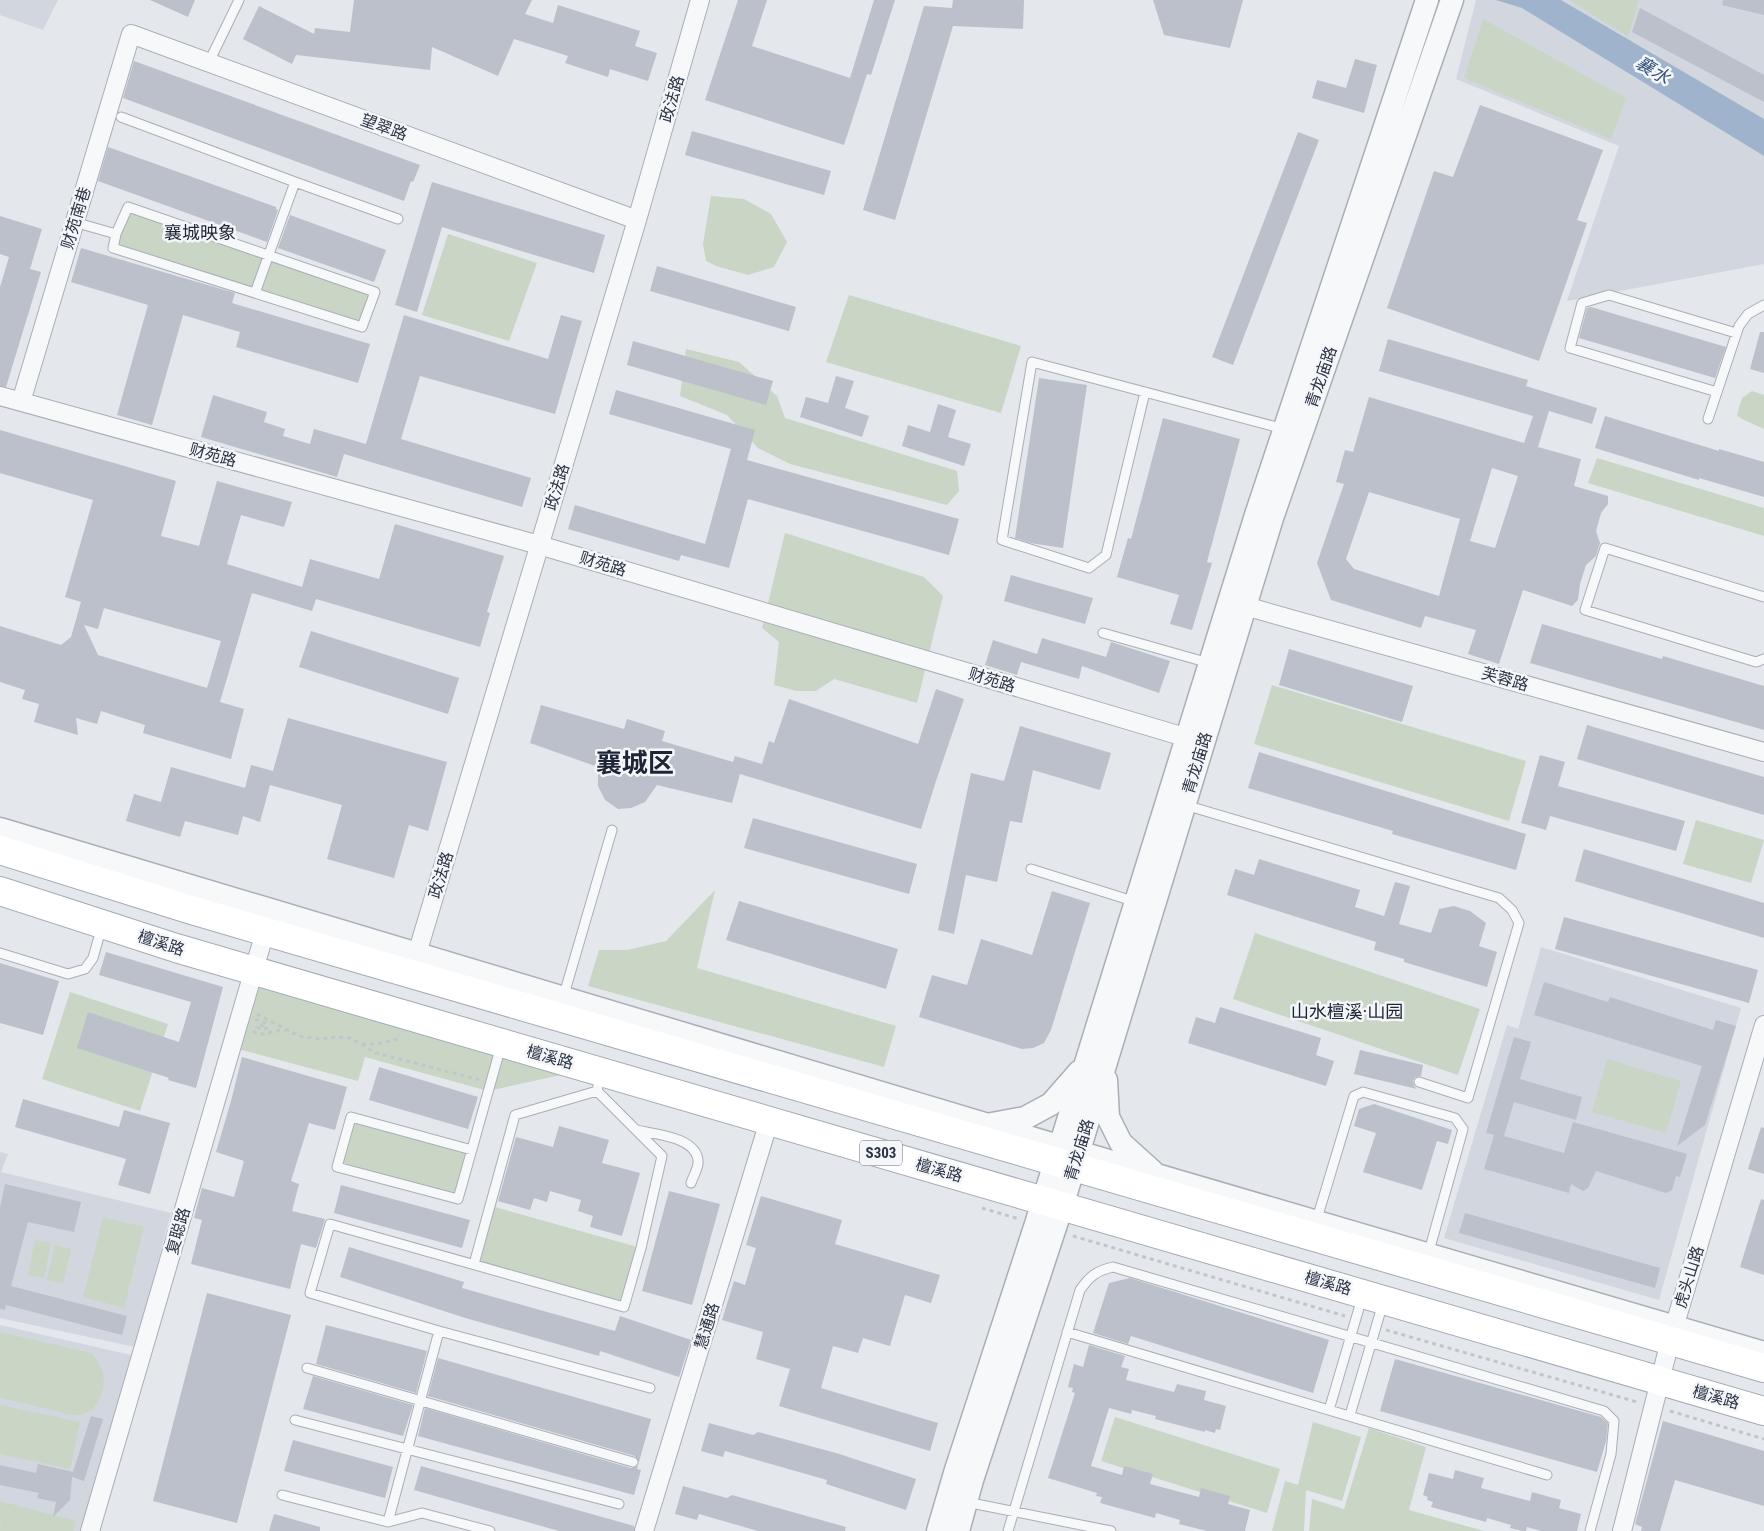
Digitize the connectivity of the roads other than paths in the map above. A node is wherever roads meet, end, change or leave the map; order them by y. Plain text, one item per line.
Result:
1 (239, 0) edge
2 (700, 0) edge
3 (1452, 0) edge
4 (1426, 1) edge
5 (130, 34) joint
6 (209, 62) junction
7 (122, 117) dead end
8 (295, 182) junction
9 (398, 219) dead end
10 (637, 220) junction
11 (74, 222) junction
12 (116, 234) junction
13 (268, 255) junction
14 (255, 293) junction
15 (1764, 305) edge
16 (1736, 333) junction
17 (1145, 392) junction
18 (1717, 392) junction
19 (0, 396) edge
20 (20, 402) junction
21 (1708, 419) dead end
22 (1293, 431) junction
23 (540, 545) junction
24 (1764, 597) edge
25 (1245, 606) junction
26 (1103, 632) dead end
27 (1764, 659) edge
28 (1218, 665) junction
29 (1195, 740) junction
30 (1764, 752) edge
31 (1184, 805) junction
32 (0, 829) edge
33 (612, 830) dead end
34 (0, 850) edge
35 (1031, 869) dead end
36 (0, 891) edge
37 (0, 901) edge
38 (1144, 905) junction
39 (265, 932) junction
40 (100, 933) junction
41 (0, 953) edge
42 (414, 964) junction
43 (252, 975) junction
44 (563, 998) junction
45 (1764, 1025) edge
46 (499, 1052) junction
47 (1095, 1065) junction
48 (598, 1081) junction
49 (1420, 1082) dead end
50 (987, 1124) junction
51 (768, 1126) junction
52 (636, 1130) junction
53 (472, 1150) junction
54 (1067, 1157) junction
55 (1156, 1175) junction
56 (691, 1183) dead end
57 (1051, 1209) junction
58 (1316, 1222) junction
59 (1428, 1255) junction
60 (474, 1264) junction
61 (1372, 1303) junction
62 (439, 1331) junction
63 (1067, 1332) junction
64 (1672, 1334) junction
65 (1351, 1337) junction
66 (1371, 1342) junction
67 (1764, 1353) edge
68 (306, 1368) dead end
69 (1764, 1368) edge
70 (1658, 1386) junction
71 (650, 1388) dead end
72 (420, 1402) junction
73 (1330, 1410) junction
74 (1764, 1411) edge
75 (1350, 1415) junction
76 (295, 1420) dead end
77 (1764, 1424) edge
78 (407, 1448) junction
79 (633, 1462) dead end
80 (1547, 1475) dead end
81 (282, 1495) dead end
82 (966, 1502) junction
83 (619, 1504) dead end
84 (1013, 1512) junction
85 (388, 1522) junction
86 (90, 1531) edge
87 (490, 1531) edge
88 (644, 1531) edge
89 (938, 1531) edge
90 (958, 1531) edge
91 (1008, 1531) edge
92 (1111, 1531) edge
93 (1590, 1531) edge
94 (1622, 1531) edge

1 - 6 lane
2 - 10 street, 政法路
3 - 22 street, 青龙庙路
4 - 22 street, 青龙庙路
5 - 6 street, 望翠路
5 - 11 street, 财苑南巷
6 - 10 street, 望翠路
7 - 8 lane
8 - 9 lane
8 - 13 lane
10 - 23 street, 政法路
11 - 12 lane
11 - 20 street, 财苑南巷
12 - 13 lane
12 - 14 lane
13 - 14 lane
13 - 14 lane
15 - 16 lane
16 - 18 lane
16 - 18 lane
17 - 17 lane
17 - 22 lane
18 - 21 lane
19 - 20 street, 财苑路
20 - 23 street, 财苑路
22 - 25 street, 青龙庙路
22 - 28 street, 青龙庙路
23 - 29 street, 财苑路
23 - 42 street, 政法路
24 - 27 lane
25 - 28 street, 青龙庙路
25 - 30 street, 芙蓉路
26 - 28 lane
28 - 29 street, 青龙庙路
29 - 31 street, 青龙庙路
29 - 38 street, 青龙庙路
31 - 38 street, 青龙庙路
31 - 49 lane
32 - 42 street
33 - 44 lane
34 - 39 main road, S303
35 - 38 lane
36 - 43 main road, 檀溪路 / S303
37 - 40 street
38 - 47 street, 青龙庙路
39 - 42 main road, S303
39 - 43 street, 复聪路
40 - 41 lane
40 - 43 street
42 - 44 street
42 - 54 main road, S303
43 - 46 street
43 - 48 main road, 檀溪路 / S303
43 - 86 street, 复聪路
44 - 50 street
45 - 64 street, 虎头山路
46 - 48 street
46 - 53 lane
47 - 50 street
47 - 54 street, 青龙庙路
47 - 55 street
48 - 51 main road, 檀溪路 / S303
48 - 52 lane
48 - 60 lane
50 - 54 street
51 - 57 main road, 檀溪路 / S303
51 - 88 street, 慧通路
52 - 56 lane
52 - 60 lane
53 - 53 lane
54 - 55 street
54 - 57 street, 青龙庙路
54 - 64 main road, S303
55 - 58 street
57 - 61 main road, 檀溪路 / S303
57 - 82 street, 青龙庙路
57 - 89 street, 青龙庙路
58 - 59 street
58 - 59 lane
59 - 64 street
60 - 62 lane
61 - 65 lane
61 - 66 lane
61 - 70 main road, 檀溪路 / S303
62 - 71 lane
62 - 72 lane
63 - 65 lane
63 - 73 lane
63 - 84 lane
64 - 67 street
64 - 69 main road, S303
64 - 70 street, 虎头山路
65 - 66 lane
65 - 73 lane
66 - 75 lane
66 - 93 lane
68 - 72 lane
70 - 74 main road, 檀溪路 / S303
70 - 77 street
70 - 94 street, 虎头山路
72 - 78 lane
72 - 79 lane
73 - 75 lane
75 - 80 lane
76 - 78 lane
78 - 83 lane
78 - 85 lane
81 - 85 lane
82 - 84 lane
82 - 90 street, 青龙庙路
84 - 91 lane
84 - 92 lane
85 - 87 lane

